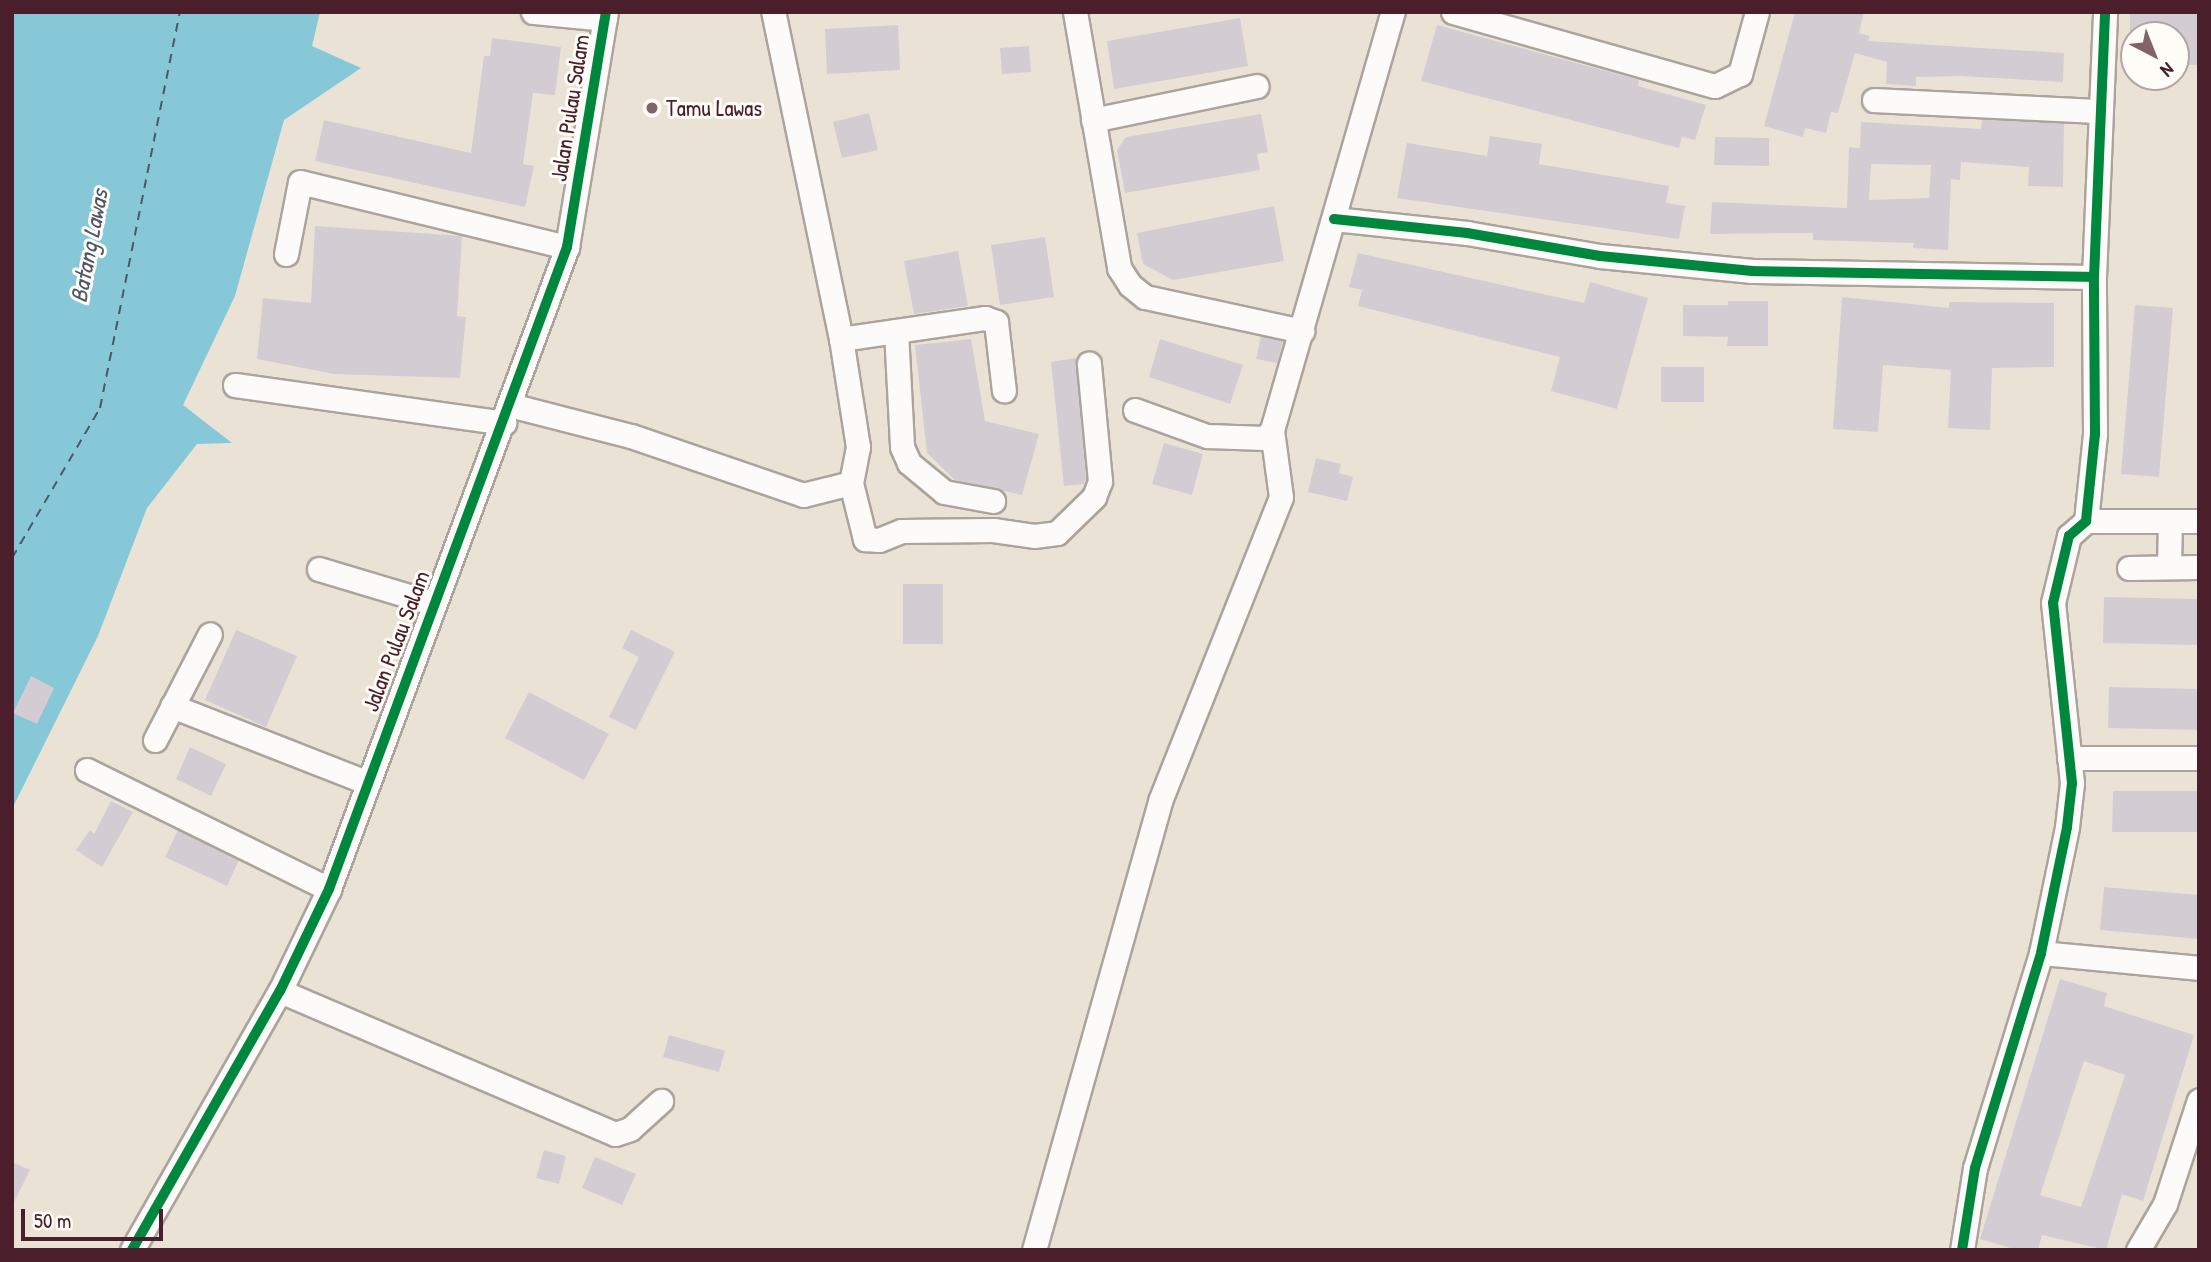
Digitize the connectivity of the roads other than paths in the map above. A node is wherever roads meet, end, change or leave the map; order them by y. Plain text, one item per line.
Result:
1 (773, 12) edge
2 (1075, 12) edge
3 (1393, 12) edge
4 (1453, 12) edge
5 (1757, 12) edge
6 (2105, 12) edge
7 (546, 13) edge
8 (605, 16) edge
9 (1257, 86) dead end
10 (1874, 100) dead end
11 (2101, 111) junction
12 (1093, 120) junction
13 (1334, 219) junction
14 (567, 247) junction
15 (286, 254) dead end
16 (2094, 276) junction
17 (896, 331) junction
18 (1302, 331) junction
19 (841, 339) junction
20 (1089, 364) dead end
21 (235, 385) dead end
22 (1004, 391) dead end
23 (1135, 410) dead end
24 (507, 414) junction
25 (1272, 430) junction
26 (851, 483) junction
27 (993, 501) dead end
28 (2086, 521) junction
29 (2170, 521) junction
30 (2199, 521) edge
31 (2169, 567) junction
32 (2199, 567) edge
33 (2129, 568) dead end
34 (319, 569) dead end
35 (432, 603) junction
36 (210, 634) dead end
37 (172, 706) junction
38 (155, 740) dead end
39 (2069, 758) junction
40 (2199, 758) edge
41 (87, 770) dead end
42 (366, 782) junction
43 (329, 889) junction
44 (2041, 953) junction
45 (2199, 968) edge
46 (280, 991) junction
47 (2199, 1100) edge
48 (661, 1101) dead end
49 (132, 1250) edge
50 (1034, 1250) edge
51 (1962, 1250) edge
52 (2138, 1250) edge

1 - 19 street
2 - 12 street
3 - 13 street
4 - 5 street
6 - 11 street
7 - 8 street
8 - 14 street, Jalan Pulau Salam
9 - 12 street
10 - 11 street
11 - 16 street
12 - 18 street
13 - 16 street
13 - 18 street
14 - 15 street
14 - 24 street, Jalan Pulau Salam
16 - 28 street
17 - 19 street
17 - 22 street
17 - 27 street
18 - 25 street
19 - 26 street
20 - 26 street
21 - 24 street
23 - 25 street
24 - 26 street
24 - 35 street, Jalan Pulau Salam
25 - 50 street
28 - 29 street
28 - 39 street
29 - 30 street
29 - 31 street
31 - 32 street
31 - 33 street
34 - 35 street
35 - 42 street, Jalan Pulau Salam
36 - 37 street
37 - 38 street
37 - 42 street
39 - 40 street
39 - 44 street
41 - 43 street
42 - 43 street, Jalan Pulau Salam
43 - 46 street, Jalan Pulau Salam
44 - 45 street
44 - 51 street
46 - 48 street
46 - 49 street, Jalan Pulau Salam
47 - 52 street

